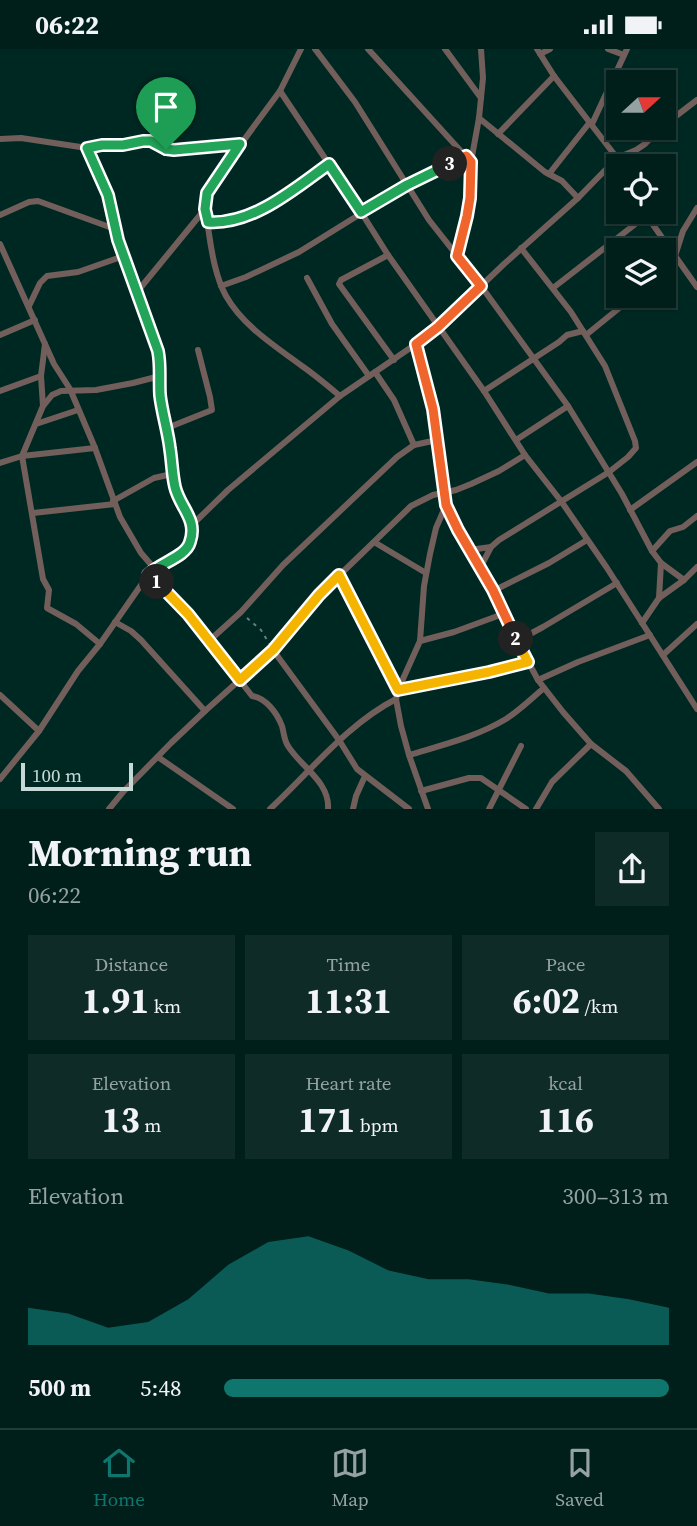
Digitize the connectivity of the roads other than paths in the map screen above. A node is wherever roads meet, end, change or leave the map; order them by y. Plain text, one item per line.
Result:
1 (301, 49) edge
2 (315, 49) edge
3 (368, 49) edge
4 (445, 49) edge
5 (481, 49) edge
6 (550, 49) edge
7 (608, 49) edge
8 (539, 52) edge
9 (625, 52) edge
10 (554, 75) junction
11 (280, 91) junction
12 (481, 98) junction
13 (697, 100) edge
14 (676, 116) edge
15 (479, 118) junction
16 (591, 123) junction
17 (498, 134) junction
18 (0, 139) edge
19 (649, 140) edge
20 (240, 144) junction
21 (87, 148) junction
22 (614, 154) edge
23 (626, 154) edge
24 (468, 159) junction
25 (329, 164) junction
26 (606, 169) edge
27 (549, 174) junction
28 (407, 185) junction
29 (578, 198) junction
30 (697, 208) edge
31 (205, 209) junction
32 (361, 212) junction
33 (0, 215) edge
34 (208, 222) junction
35 (634, 224) edge
36 (115, 229) junction
37 (0, 243) edge
38 (521, 248) junction
39 (388, 255) junction
40 (124, 256) junction
41 (457, 256) junction
42 (676, 258) joint
43 (307, 278) dead end
44 (221, 286) junction
45 (481, 286) junction
46 (697, 287) edge
47 (553, 288) junction
48 (137, 292) junction
49 (29, 306) junction
50 (618, 308) edge
51 (35, 320) junction
52 (438, 327) junction
53 (585, 333) junction
54 (0, 335) edge
55 (44, 344) junction
56 (416, 344) junction
57 (198, 350) dead end
58 (534, 359) junction
59 (394, 360) junction
60 (372, 374) junction
61 (41, 376) junction
62 (160, 376) junction
63 (69, 389) junction
64 (80, 390) junction
65 (0, 391) edge
66 (484, 391) junction
67 (340, 396) junction
68 (73, 397) junction
69 (43, 406) junction
70 (568, 406) junction
71 (78, 410) junction
72 (36, 424) junction
73 (167, 428) junction
74 (437, 440) junction
75 (516, 440) junction
76 (414, 445) junction
77 (95, 448) junction
78 (526, 455) junction
79 (22, 456) junction
80 (697, 462) edge
81 (0, 463) edge
82 (609, 472) junction
83 (172, 474) junction
84 (444, 493) junction
85 (114, 502) junction
86 (561, 502) junction
87 (446, 505) junction
88 (630, 510) junction
89 (33, 513) junction
90 (697, 516) edge
91 (193, 524) junction
92 (587, 540) junction
93 (374, 542) junction
94 (491, 547) junction
95 (469, 550) junction
96 (652, 551) junction
97 (661, 563) junction
98 (697, 567) edge
99 (154, 568) junction
100 (480, 568) junction
101 (426, 573) junction
102 (148, 575) junction
103 (339, 575) junction
104 (684, 580) junction
105 (617, 583) junction
106 (493, 590) junction
107 (659, 598) junction
108 (503, 614) junction
109 (115, 622) junction
110 (642, 622) junction
111 (697, 624) edge
112 (650, 635) junction
113 (420, 641) junction
114 (517, 641) junction
115 (209, 642) junction
116 (100, 643) junction
117 (273, 650) junction
118 (663, 655) junction
119 (528, 662) junction
120 (240, 680) junction
121 (538, 680) junction
122 (544, 688) junction
123 (398, 690) junction
124 (697, 690) edge
125 (0, 695) edge
126 (690, 697) junction
127 (396, 699) junction
128 (697, 709) edge
129 (205, 711) junction
130 (39, 731) junction
131 (339, 740) junction
132 (591, 744) junction
133 (521, 746) dead end
134 (409, 755) junction
135 (158, 757) junction
136 (309, 771) junction
137 (365, 776) junction
138 (1, 777) edge
139 (498, 790) junction
140 (421, 791) junction
141 (109, 809) edge
142 (233, 809) edge
143 (270, 809) edge
144 (328, 809) edge
145 (353, 809) edge
146 (409, 809) edge
147 (428, 809) edge
148 (489, 809) edge
149 (526, 809) edge
150 (536, 809) edge
151 (659, 809) edge

1 - 11 street
2 - 28 street
3 - 24 street
4 - 12 street
5 - 12 street
6 - 8 street
7 - 9 street
8 - 10 street
9 - 16 street
10 - 16 street
10 - 17 street
11 - 20 street
11 - 25 street
12 - 15 street
13 - 14 street
15 - 17 street
15 - 24 street
16 - 22 street
16 - 27 street
17 - 27 street
18 - 21 street
19 - 23 street
20 - 21 street
20 - 31 street
21 - 36 street
24 - 28 street
24 - 41 street
25 - 32 street
25 - 34 street
26 - 29 street
27 - 29 street
28 - 32 street
28 - 41 street
29 - 38 street
30 - 42 street
31 - 34 street
31 - 48 street
32 - 39 street
32 - 44 street
33 - 36 street
34 - 44 street
35 - 47 street
36 - 40 street
37 - 49 street
38 - 45 street
38 - 47 street
39 - 52 street
39 - 59 street
40 - 48 street
40 - 49 street
41 - 45 street
42 - 46 street
43 - 60 street
44 - 67 street
45 - 52 street
45 - 58 street
47 - 53 street
48 - 62 street
49 - 51 street
50 - 53 street
51 - 54 street
51 - 55 street
52 - 56 street
52 - 66 street
53 - 58 street
53 - 82 street
55 - 61 street
55 - 63 street
56 - 59 street
56 - 74 street
57 - 73 street
58 - 66 street
58 - 70 street
59 - 60 street
60 - 67 street
60 - 76 street
61 - 65 street
61 - 69 street
62 - 64 street
62 - 73 street
63 - 64 street
63 - 68 street
63 - 69 street
64 - 68 street
66 - 75 street
67 - 91 street
68 - 71 street
69 - 72 street
70 - 75 street
70 - 82 street
71 - 72 street
71 - 77 street
72 - 79 street
73 - 83 street
74 - 76 street
74 - 84 street
75 - 78 street
76 - 115 street
77 - 79 street
77 - 85 street
78 - 84 street
78 - 86 street
79 - 81 street
79 - 89 street
80 - 88 street
82 - 86 street
82 - 88 street
83 - 85 street
83 - 91 street
84 - 87 street
84 - 93 street
85 - 89 street
85 - 99 street
86 - 92 street
86 - 94 street
87 - 95 street
87 - 101 street
88 - 96 street
89 - 116 street
90 - 96 street
91 - 99 street
92 - 105 street
92 - 106 street
93 - 101 street
93 - 103 street
94 - 95 street
94 - 100 street
95 - 100 street
96 - 97 street
97 - 104 street
97 - 107 street
98 - 104 street
99 - 102 street
100 - 106 street
101 - 113 street
102 - 109 street
102 - 115 street
103 - 117 street
103 - 123 street
104 - 107 street
105 - 110 street
105 - 114 street
106 - 108 street
107 - 110 street
108 - 113 street
108 - 114 street
109 - 116 street
109 - 129 street
110 - 112 street
111 - 118 street
112 - 118 street
112 - 121 street
113 - 123 street
114 - 119 street
115 - 120 street
116 - 130 street
117 - 120 street
117 - 131 street
118 - 126 street
119 - 121 street
119 - 123 street
120 - 129 street
120 - 136 street
121 - 122 street
122 - 132 street
122 - 134 street
123 - 127 street
124 - 126 street
125 - 130 street
126 - 128 street
127 - 131 street
127 - 134 street
129 - 135 street
130 - 138 street
131 - 136 street
131 - 137 street
132 - 150 street
132 - 151 street
133 - 139 street
134 - 140 street
135 - 141 street
135 - 142 street
136 - 143 street
136 - 144 street
137 - 145 street
137 - 146 street
139 - 140 street
139 - 148 street
139 - 149 street
140 - 147 street

